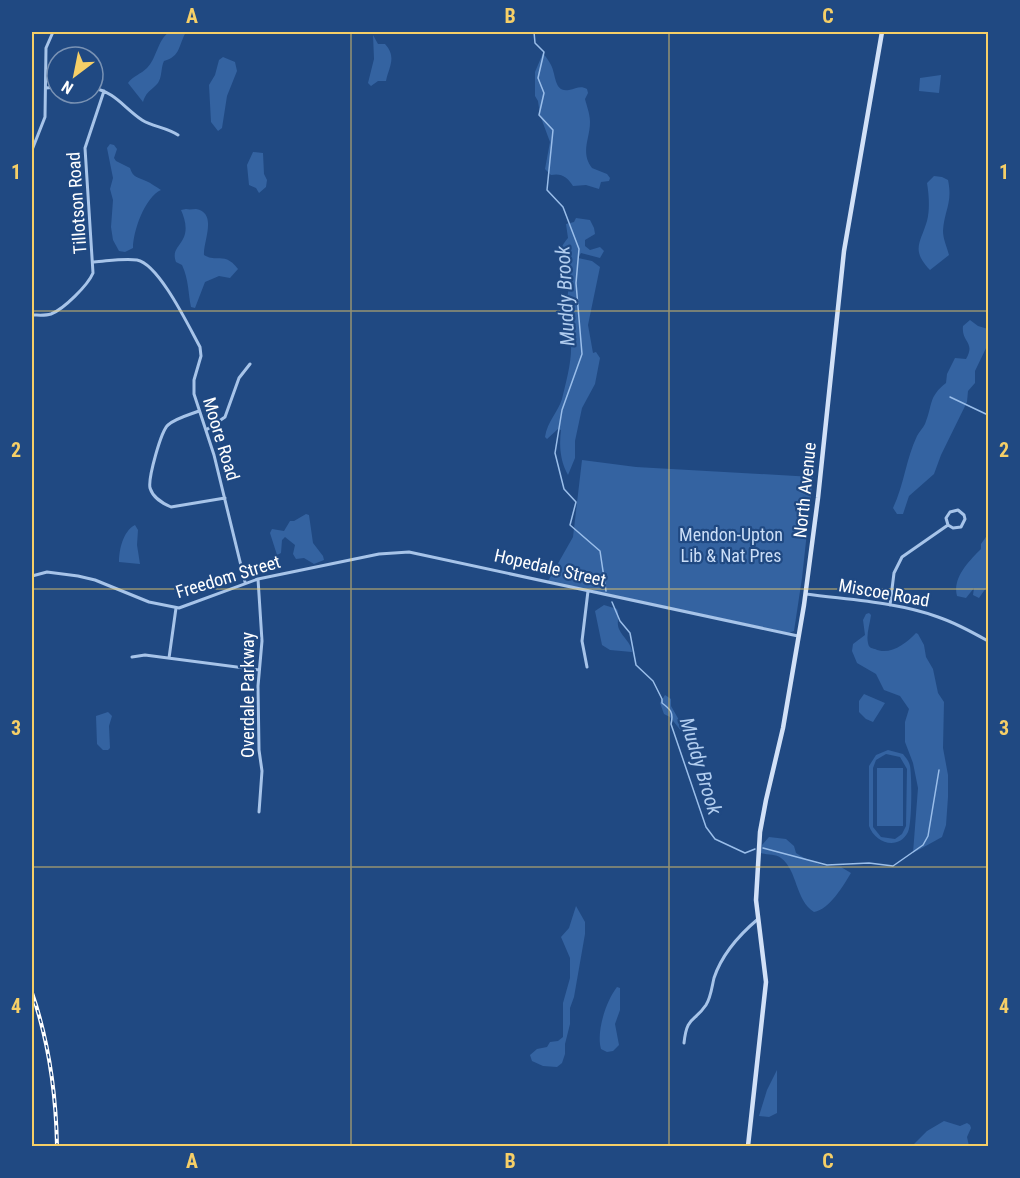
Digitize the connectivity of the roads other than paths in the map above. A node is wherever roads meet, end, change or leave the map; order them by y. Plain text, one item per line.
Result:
1 (882, 32) edge
2 (105, 92) edge
3 (45, 105) edge
4 (99, 105) edge
5 (178, 135) dead end
6 (32, 150) edge
7 (94, 262) junction
8 (32, 315) edge
9 (249, 364) dead end
10 (199, 411) junction
11 (205, 430) junction
12 (225, 498) junction
13 (948, 525) junction
14 (294, 571) joint
15 (32, 576) edge
16 (258, 579) junction
17 (245, 582) junction
18 (588, 591) junction
19 (806, 594) junction
20 (890, 605) junction
21 (176, 608) junction
22 (799, 636) junction
23 (988, 640) edge
24 (132, 657) dead end
25 (170, 658) junction
26 (587, 667) dead end
27 (259, 670) junction
28 (259, 812) dead end
29 (758, 919) junction
30 (684, 1041) dead end
31 (748, 1146) edge

1 - 19 main road, North Avenue
2 - 5 street
3 - 6 street
4 - 7 street, Tillotson Road
7 - 8 street, Tillotson Road
7 - 10 street, Moore Road
9 - 11 street
10 - 11 street, Moore Road
10 - 12 street
11 - 12 street, Moore Road
12 - 17 street, Moore Road
13 - 13 street
13 - 20 street
14 - 16 street, Freedom Street
14 - 18 street, Hopedale Street
15 - 21 street, Freedom Street
16 - 17 street, Freedom Street
16 - 27 street, Overdale Parkway
17 - 21 street, Freedom Street
18 - 22 street, Hopedale Street
18 - 26 street
19 - 20 street, Miscoe Road
19 - 22 main road, North Avenue
20 - 23 street, Miscoe Road
21 - 25 street
22 - 29 main road, North Avenue
24 - 25 street
25 - 27 street
27 - 28 street, Overdale Parkway
29 - 30 street
29 - 31 main road, North Avenue

